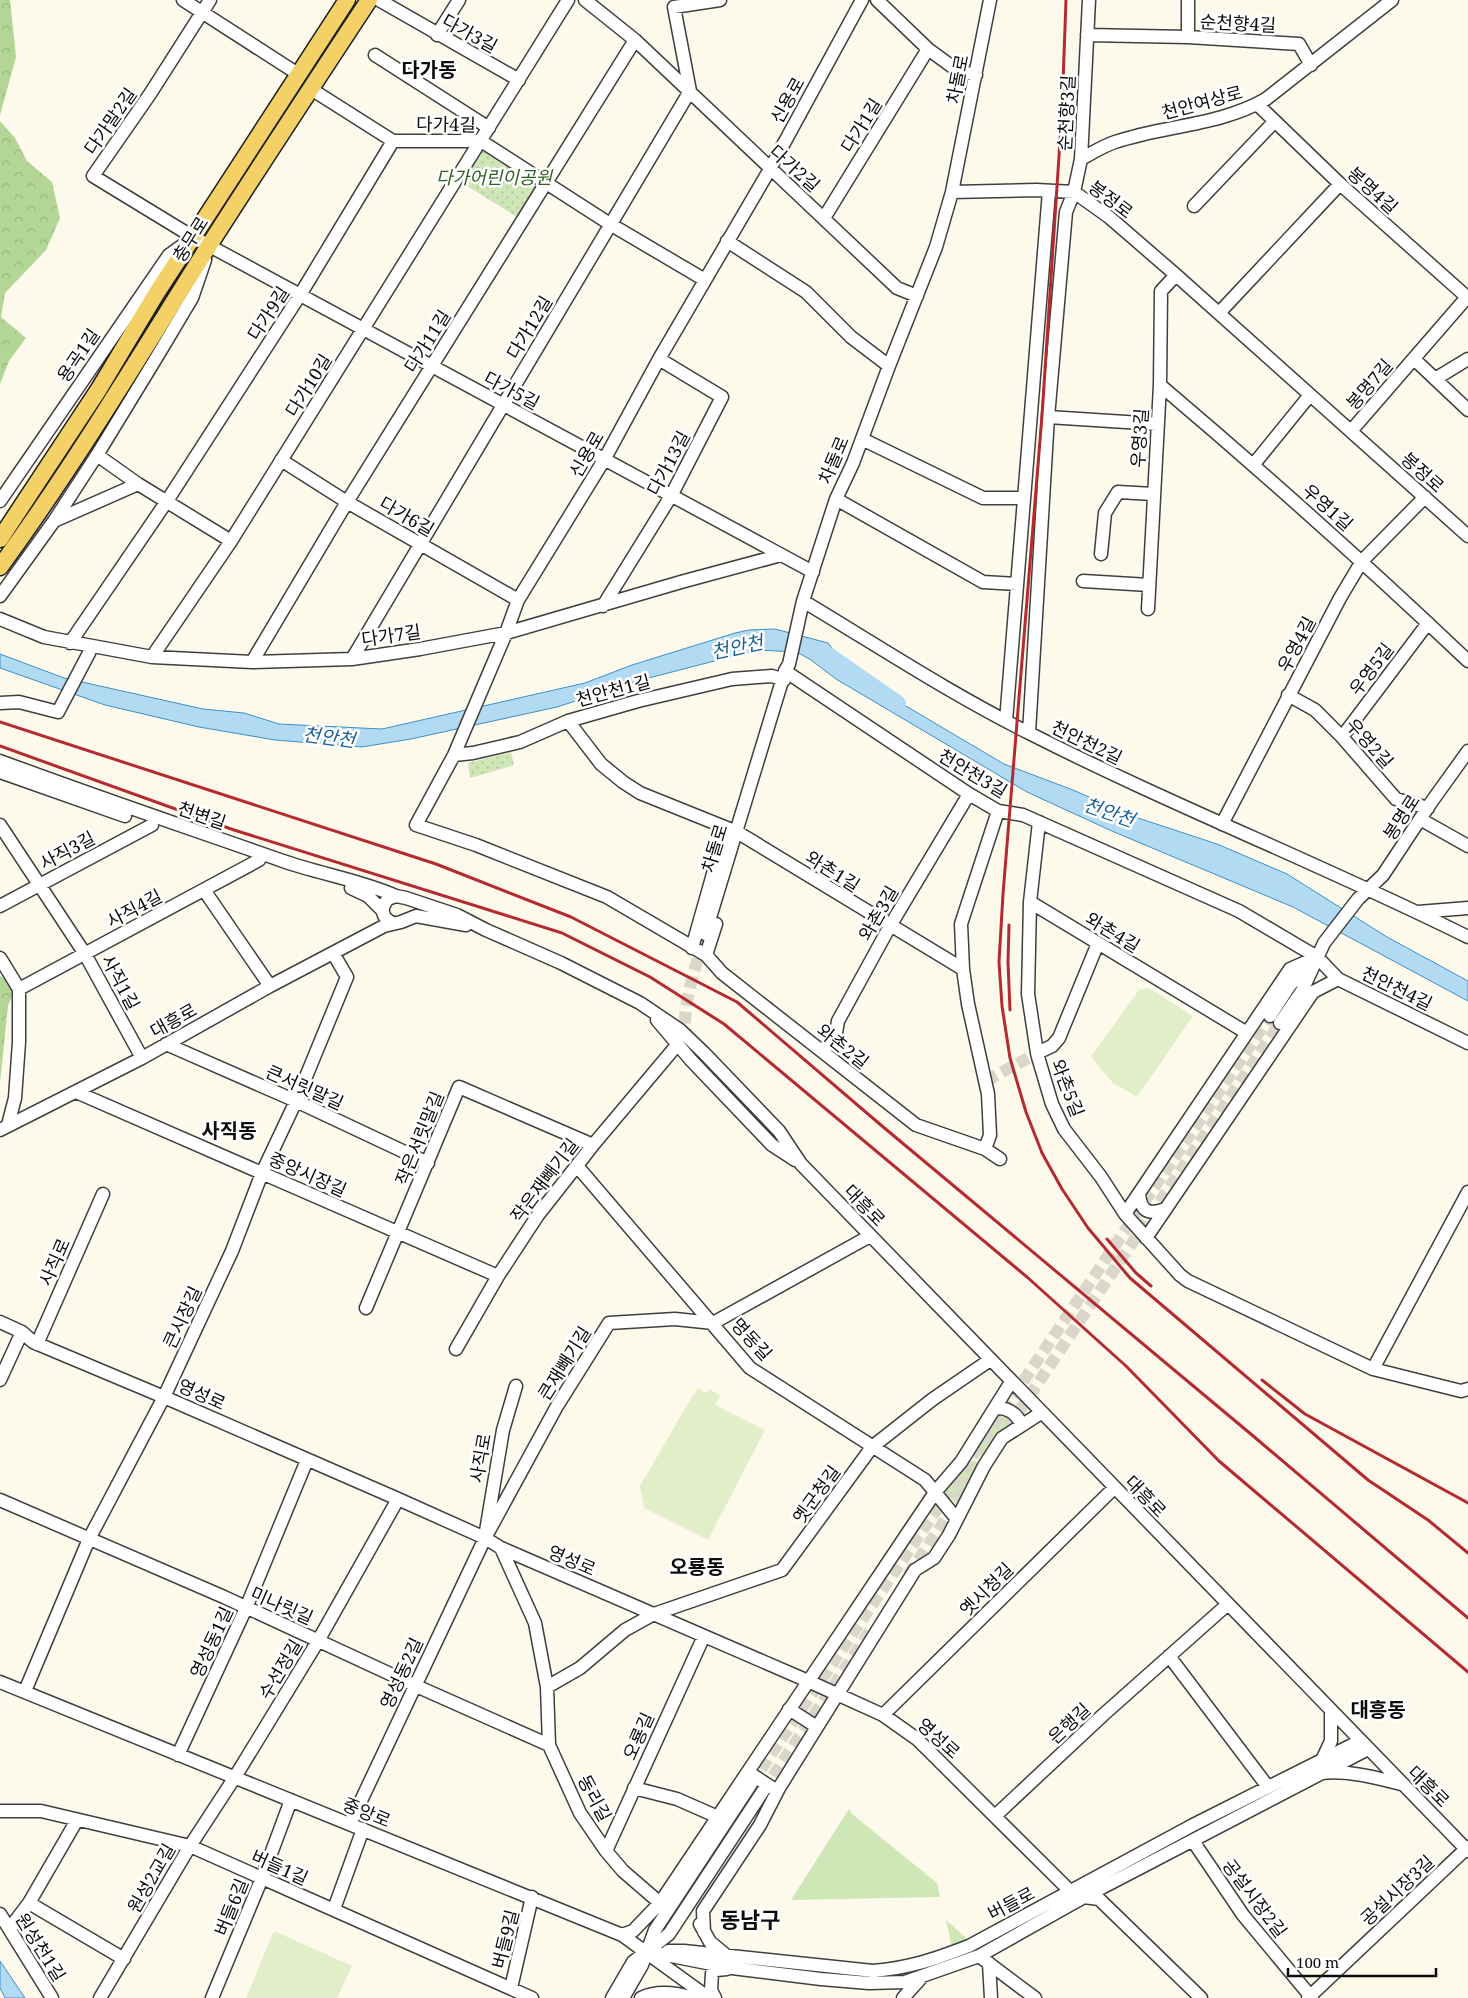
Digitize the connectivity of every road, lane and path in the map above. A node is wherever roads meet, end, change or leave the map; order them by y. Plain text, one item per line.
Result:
1 (183, 0) edge
2 (210, 0) edge
3 (347, 0) edge
4 (369, 0) edge
5 (379, 0) edge
6 (458, 0) edge
7 (568, 0) edge
8 (585, 0) edge
9 (720, 0) edge
10 (862, 0) edge
11 (877, 0) edge
12 (990, 0) edge
13 (1089, 0) edge
14 (1188, 0) edge
15 (1392, 0) edge
16 (202, 13) junction
17 (438, 35) junction
18 (1087, 35) junction
19 (1188, 37) junction
20 (635, 40) junction
21 (928, 49) junction
22 (375, 55) dead end
23 (1311, 65) junction
24 (298, 74) junction
25 (976, 75) junction
26 (519, 80) junction
27 (311, 89) junction
28 (690, 91) junction
29 (1258, 104) junction
30 (1275, 121) junction
31 (489, 128) junction
32 (481, 140) junction
33 (393, 141) junction
34 (1081, 159) junction
35 (770, 169) junction
36 (546, 182) junction
37 (1340, 184) junction
38 (1048, 191) junction
39 (952, 192) junction
40 (1074, 192) junction
41 (1194, 206) dead end
42 (824, 218) junction
43 (610, 224) junction
44 (194, 237) junction
45 (727, 241) junction
46 (209, 246) junction
47 (1176, 275) junction
48 (705, 280) junction
49 (300, 295) junction
50 (917, 296) junction
51 (1468, 297) edge
52 (1219, 313) junction
53 (363, 329) junction
54 (658, 359) junction
55 (1414, 359) junction
56 (1468, 359) edge
57 (432, 366) junction
58 (889, 366) junction
59 (1435, 379) junction
60 (1160, 385) junction
61 (1310, 395) junction
62 (503, 405) junction
63 (1468, 410) edge
64 (1048, 417) junction
65 (1157, 424) junction
66 (1351, 431) junction
67 (862, 439) junction
68 (97, 455) junction
69 (281, 460) junction
70 (604, 460) junction
71 (1254, 464) junction
72 (138, 484) junction
73 (1153, 494) junction
74 (671, 496) junction
75 (1425, 497) junction
76 (1024, 498) junction
77 (836, 499) junction
78 (0, 501) edge
79 (167, 501) junction
80 (347, 502) junction
81 (54, 520) junction
82 (1468, 536) edge
83 (0, 539) edge
84 (231, 541) junction
85 (421, 544) junction
86 (1101, 554) dead end
87 (781, 555) junction
88 (1362, 561) junction
89 (0, 567) edge
90 (813, 572) junction
91 (1083, 581) dead end
92 (1017, 584) junction
93 (1149, 585) junction
94 (0, 596) edge
95 (518, 600) junction
96 (803, 601) junction
97 (603, 606) junction
98 (1148, 610) dead end
99 (0, 619) edge
100 (1428, 623) junction
101 (506, 633) junction
102 (70, 643) junction
103 (90, 649) junction
104 (152, 657) junction
105 (352, 659) junction
106 (1468, 661) edge
107 (252, 662) junction
108 (786, 672) junction
109 (1288, 695) junction
110 (0, 703) edge
111 (568, 721) junction
112 (1006, 721) junction
113 (1030, 733) junction
114 (1342, 737) junction
115 (1468, 751) edge
116 (454, 755) junction
117 (0, 761) edge
118 (0, 772) edge
119 (969, 794) junction
120 (1428, 808) junction
121 (998, 811) junction
122 (1420, 819) junction
123 (1039, 822) junction
124 (1222, 824) junction
125 (0, 825) edge
126 (152, 825) junction
127 (736, 832) junction
128 (1468, 846) edge
129 (260, 857) junction
130 (40, 884) junction
131 (204, 890) junction
132 (1369, 890) junction
133 (398, 897) junction
134 (1030, 902) junction
135 (0, 906) edge
136 (1468, 908) edge
137 (1418, 912) junction
138 (391, 917) junction
139 (890, 926) junction
140 (486, 930) junction
141 (705, 934) tunnel mouth
142 (1468, 938) edge
143 (1098, 943) junction
144 (692, 948) junction
145 (333, 953) junction
146 (85, 954) junction
147 (706, 955) junction
148 (1316, 957) junction
149 (0, 958) edge
150 (963, 969) junction
151 (1338, 979) junction
152 (270, 986) junction
153 (19, 989) junction
154 (650, 1011) junction
155 (1275, 1019) tunnel mouth
156 (1247, 1033) junction
157 (1468, 1043) edge
158 (166, 1044) junction
159 (677, 1045) junction
160 (823, 1052) junction
161 (1037, 1053) junction
162 (697, 1057) tunnel mouth
163 (142, 1058) junction
164 (76, 1092) junction
165 (296, 1101) junction
166 (4, 1128) edge
167 (593, 1144) junction
168 (985, 1149) junction
169 (1000, 1159) dead end
170 (428, 1163) junction
171 (801, 1164) junction
172 (576, 1166) junction
173 (262, 1173) junction
174 (1468, 1192) edge
175 (103, 1194) dead end
176 (1139, 1194) junction
177 (1165, 1209) junction
178 (1125, 1214) junction
179 (399, 1233) junction
180 (870, 1236) junction
181 (1146, 1238) junction
182 (498, 1276) junction
183 (366, 1308) dead end
184 (0, 1322) edge
185 (713, 1323) junction
186 (22, 1332) junction
187 (37, 1344) junction
188 (456, 1349) dead end
189 (990, 1360) junction
190 (1373, 1369) junction
191 (0, 1380) edge
192 (1011, 1382) junction
193 (516, 1386) dead end
194 (1468, 1389) edge
195 (164, 1397) junction
196 (995, 1408) junction
197 (1041, 1413) junction
198 (1022, 1425) junction
199 (872, 1447) junction
200 (307, 1460) junction
201 (1114, 1488) junction
202 (936, 1491) junction
203 (398, 1499) junction
204 (0, 1500) edge
205 (956, 1518) junction
206 (485, 1538) junction
207 (89, 1539) junction
208 (501, 1548) junction
209 (1228, 1604) junction
210 (246, 1608) junction
211 (654, 1614) junction
212 (704, 1636) junction
213 (318, 1641) junction
214 (1169, 1656) junction
215 (808, 1681) junction
216 (0, 1682) edge
217 (414, 1685) junction
218 (547, 1687) junction
219 (25, 1691) junction
220 (838, 1694) junction
221 (789, 1708) junction
222 (1331, 1711) junction
223 (883, 1715) junction
224 (817, 1727) junction
225 (549, 1744) junction
226 (1364, 1745) junction
227 (178, 1755) junction
228 (1323, 1758) junction
229 (1320, 1774) junction
230 (750, 1775) junction
231 (235, 1777) junction
232 (1402, 1784) junction
233 (1268, 1787) junction
234 (634, 1788) junction
235 (778, 1790) junction
236 (763, 1791) tunnel mouth
237 (291, 1800) junction
238 (0, 1811) edge
239 (718, 1816) junction
240 (995, 1816) junction
241 (77, 1820) junction
242 (350, 1824) junction
243 (363, 1829) junction
244 (1193, 1841) junction
245 (190, 1846) junction
246 (1467, 1849) edge
247 (606, 1851) junction
248 (710, 1872) junction
249 (262, 1878) junction
250 (1070, 1891) junction
251 (532, 1897) junction
252 (1084, 1897) junction
253 (29, 1902) junction
254 (660, 1903) junction
255 (334, 1909) junction
256 (0, 1914) edge
257 (10, 1928) junction
258 (704, 1932) junction
259 (622, 1935) junction
260 (646, 1951) junction
261 (727, 1956) junction
262 (124, 1959) junction
263 (984, 1959) junction
264 (732, 1968) junction
265 (922, 1976) junction
266 (511, 1988) junction
267 (1310, 1997) edge
268 (52, 1998) edge
269 (100, 1998) edge
270 (212, 1998) edge
271 (532, 1998) edge
272 (612, 1998) edge
273 (623, 1998) edge
274 (641, 1998) edge
275 (694, 1998) edge
276 (709, 1998) edge
277 (715, 1998) edge
278 (903, 1998) edge
279 (991, 1998) edge
280 (1035, 1998) edge
281 (1201, 1998) edge

1 - 16 street
2 - 16 street, 다가말2길
3 - 24 main road, 충무로
4 - 27 main road, 충무로
5 - 17 street, 다가3길
6 - 17 street
7 - 26 street, 다가10길
8 - 20 street, 다가2길
9 - 28 street
10 - 35 street, 신용로
11 - 21 street
12 - 25 street, 차돌로
13 - 18 street, 순천향3길
14 - 19 street, 순천향4길
15 - 23 street, 천안여상로
16 - 24 street
16 - 44 street, 다가말2길
17 - 26 street, 다가3길
18 - 19 street
18 - 34 street, 순천향3길
19 - 23 street, 순천향4길
20 - 28 street, 다가2길
20 - 36 street, 다가11길
21 - 25 street
21 - 42 street, 다가1길
22 - 31 street
23 - 29 street, 천안여상로
24 - 44 main road, 충무로
25 - 39 street, 차돌로
26 - 31 street, 다가10길
27 - 33 street, 다가4길
27 - 46 main road, 충무로
28 - 35 street, 다가2길
28 - 43 street, 다가12길
29 - 30 street, 봉명4길
29 - 34 street, 천안여상로
30 - 37 street, 봉명4길
30 - 41 street
31 - 32 street, 다가10길
32 - 33 street, 다가4길
32 - 36 street, 다가4길
32 - 53 street, 다가10길
33 - 49 street, 다가9길
34 - 40 street, 순천향3길
35 - 42 street, 다가2길
35 - 45 street, 신용로
36 - 43 street, 다가4길
36 - 57 street, 다가11길
37 - 51 street, 봉명4길
37 - 52 street
38 - 39 street, 봉정로
38 - 40 street, 봉정로
38 - 76 street
39 - 50 street, 차돌로
40 - 47 street, 봉정로
40 - 64 street, 순천향3길
42 - 50 street, 다가2길
43 - 48 street, 다가4길
43 - 62 street, 다가12길
44 - 46 street, 다가5길
44 - 78 street, 용곡1길
44 - 83 main road, 충무로
45 - 48 street, 신용로
45 - 58 street
46 - 49 street, 다가5길
46 - 68 street
46 - 89 main road, 충무로
47 - 52 street, 봉정로
47 - 60 street, 우영3길
48 - 54 street, 신용로
49 - 53 street, 다가5길
49 - 79 street, 다가9길
50 - 58 street, 차돌로
51 - 55 street, 봉명7길
52 - 61 street, 봉정로
53 - 57 street, 다가5길
53 - 69 street, 다가10길
54 - 70 street, 신용로
54 - 74 street, 다가13길
55 - 59 street, 봉명7길
55 - 66 street, 봉명7길
56 - 59 street
57 - 62 street, 다가5길
57 - 80 street, 다가11길
58 - 67 street, 차돌로
59 - 63 street, 봉명7길
60 - 65 street, 우영3길
60 - 71 street, 우영1길
61 - 66 street, 봉정로
61 - 71 street
62 - 70 street, 다가5길
62 - 85 street, 다가12길
64 - 65 street
64 - 113 street, 순천향3길
65 - 73 street, 우영3길
66 - 75 street, 봉정로
67 - 76 street
67 - 77 street, 차돌로
68 - 72 street
68 - 81 street
69 - 80 street, 다가6길
69 - 84 street, 다가10길
70 - 74 street, 다가5길
70 - 95 street, 신용로
71 - 88 street, 우영1길
72 - 79 street
72 - 81 street
73 - 86 street
73 - 93 street, 우영3길
74 - 87 street, 다가5길
74 - 97 street, 다가13길
75 - 82 street, 봉정로
75 - 88 street, 우영4길
76 - 92 street
77 - 90 street, 차돌로
77 - 92 street
79 - 84 street
79 - 102 street, 다가9길
80 - 85 street, 다가6길
80 - 107 street, 다가11길
81 - 94 street
84 - 104 street, 다가10길
85 - 95 street, 다가6길
85 - 105 street, 다가12길
87 - 90 street, 다가5길
87 - 97 street, 다가7길
88 - 100 street, 우영1길
88 - 109 street, 우영4길
90 - 96 street, 차돌로
91 - 93 street
92 - 112 street
93 - 98 street, 우영3길
95 - 101 street, 신용로
96 - 108 street, 차돌로
96 - 112 street, 천안천2길
97 - 101 street, 다가7길
99 - 102 street, 다가7길
100 - 106 street, 우영1길
100 - 114 street, 우영5길
101 - 105 street, 다가7길
101 - 116 street, 신용로
102 - 103 street, 다가7길
103 - 104 street, 다가7길
103 - 110 street
104 - 107 street, 다가7길
105 - 107 street, 다가7길
108 - 111 street, 천안천1길
108 - 119 street, 천안천3길
108 - 127 street, 차돌로
109 - 114 street, 우영2길
109 - 124 street, 우영4길
111 - 116 street, 천안천1길
111 - 127 street, 와촌1길
112 - 113 street, 천안천2길
113 - 124 street, 천안천2길
114 - 120 street, 우영2길
115 - 120 street, 봉명로
116 - 144 street, 와촌2길
117 - 129 street, 천변길
118 - 126 street, 천변길
119 - 121 street, 천안천3길
119 - 139 street, 와촌3길
120 - 122 street, 봉명로
121 - 123 street, 천안천3길
121 - 150 street
122 - 128 street
122 - 132 street, 봉명로
123 - 134 street
123 - 148 street, 천안천3길
124 - 132 street, 천안천2길
125 - 130 street, 사직1길
126 - 129 street, 천변길
126 - 130 street, 사직3길
127 - 139 street, 와촌1길
127 - 141 street, 차돌로
127 - 144 street
127 - 147 street
129 - 131 street, 사직4길
129 - 133 street, 천변길
129 - 138 street, 천변길
130 - 135 street, 사직3길
130 - 146 street, 사직1길
131 - 146 street, 사직4길
131 - 152 street
132 - 137 street, 천안천2길
132 - 148 street, 봉명로
133 - 138 street, 대흥로
133 - 138 street
133 - 140 street, 천변길
134 - 143 street, 와촌4길
134 - 161 street
136 - 137 street
137 - 142 street, 천안천2길
138 - 140 street
138 - 145 street, 대흥로
139 - 150 street, 와촌1길
139 - 160 street, 와촌3길
140 - 154 street, 대흥로
143 - 156 street, 와촌4길
143 - 161 street, 와촌5길
144 - 147 street, 와촌2길
145 - 152 street, 대흥로
145 - 165 street, 큰시장길
146 - 153 street, 사직4길
146 - 163 street, 사직1길
147 - 160 street, 와촌2길
148 - 151 street, 천안천4길
148 - 155 street, 봉명로
148 - 156 street
149 - 153 street
150 - 168 street
151 - 157 street, 천안천4길
151 - 177 street
152 - 158 street, 대흥로
153 - 166 street
154 - 159 street, 대흥로
154 - 171 street, 대흥로
156 - 176 street
158 - 163 street, 대흥로
158 - 165 street, 큰서릿말길
159 - 167 street, 작은재빼기길
159 - 171 street, 대흥로
160 - 168 street, 와촌2길
161 - 178 street, 와촌5길
162 - 171 street
163 - 164 street, 대흥로
164 - 166 street, 대흥로
164 - 173 street, 중앙시장길
165 - 170 street, 큰서릿말길
165 - 173 street, 큰시장길
167 - 170 street, 작은서릿말길
167 - 172 street, 작은재빼기길
168 - 169 street, 와촌2길
170 - 179 street, 작은서릿말길
171 - 180 street, 대흥로
172 - 182 street, 작은재빼기길
172 - 185 street, 명동길
173 - 179 street, 중앙시장길
173 - 195 street, 큰시장길
174 - 190 street
175 - 187 street, 사직로
176 - 177 street
176 - 178 street
177 - 181 street
178 - 181 street, 와촌5길
179 - 182 street, 중앙시장길
179 - 183 street, 작은서릿말길
180 - 185 street
180 - 189 street, 대흥로
181 - 190 street, 와촌5길
182 - 188 street, 작은재빼기길
184 - 186 street, 영성로
185 - 199 street, 명동길
185 - 206 street, 큰재빼기길
186 - 187 street, 영성로
186 - 191 street
187 - 195 street, 영성로
189 - 192 street, 대흥로
189 - 199 street, 옛군청길
190 - 194 street, 와촌5길
192 - 196 street
192 - 197 street, 대흥로
193 - 206 street, 사직로
195 - 200 street, 영성로
195 - 207 street, 큰시장길
196 - 198 street
196 - 202 street
197 - 198 street
197 - 201 street, 대흥로
198 - 205 street
199 - 202 street, 명동길
199 - 211 street, 옛군청길
200 - 203 street, 영성로
200 - 210 street, 영성동1길
201 - 209 street, 대흥로
201 - 223 street, 옛시청길
202 - 205 street, 명동길
202 - 215 street
203 - 206 street, 영성로
203 - 213 street, 수선정길
204 - 207 street, 미나릿길
205 - 220 street
206 - 208 street, 영성로
206 - 217 street, 영성동2길
207 - 210 street, 미나릿길
207 - 219 street, 큰시장길
208 - 211 street, 영성로
208 - 218 street, 동리길
209 - 214 street, 은행길
209 - 222 street, 대흥로
210 - 213 street, 미나릿길
210 - 227 street, 영성동1길
211 - 212 street, 영성로
211 - 218 street
212 - 215 street, 영성로
212 - 234 street, 오룡길
213 - 217 street, 미나릿길
213 - 231 street, 수선정길
214 - 233 street
214 - 240 street, 은행길
215 - 220 street, 영성로
215 - 221 street
216 - 219 street, 중앙로
217 - 225 street, 미나릿길
217 - 242 street, 영성동2길
218 - 225 street, 동리길
219 - 227 street, 중앙로
220 - 223 street, 영성로
220 - 224 street
221 - 224 street
221 - 230 street
222 - 226 street, 대흥로
222 - 228 street
223 - 240 street, 영성로
224 - 235 street
225 - 247 street, 동리길
226 - 228 street, 버들로
226 - 229 street, 버들로
226 - 232 street, 대흥로
227 - 231 street, 중앙로
228 - 233 street, 버들로
229 - 232 street
229 - 244 street, 버들로
230 - 235 street
230 - 239 street
230 - 260 street
231 - 237 street, 중앙로
231 - 245 street, 원성2교길
232 - 246 street, 대흥로
233 - 250 street, 버들로
234 - 239 street
234 - 247 street, 오룡길
235 - 258 street
236 - 248 street
237 - 242 street, 중앙로
237 - 249 street, 버들6길
238 - 241 street, 버들1길
239 - 254 street
240 - 250 street, 영성로
241 - 245 street, 버들1길
241 - 253 street
242 - 243 street, 중앙로
243 - 251 street, 중앙로
243 - 255 street
244 - 252 street, 버들로
244 - 267 street, 공설시장2길
245 - 249 street, 버들1길
245 - 262 street, 원성2교길
246 - 267 street, 공설시장3길
247 - 254 street, 동리길
248 - 258 street
248 - 260 street
249 - 255 street, 버들1길
249 - 270 street, 버들6길
250 - 252 street, 영성로
250 - 261 street, 버들로
251 - 259 street, 중앙로
251 - 266 street, 버들9길
252 - 263 street, 버들로
252 - 281 street, 영성로
253 - 257 street
253 - 262 street
254 - 259 street
255 - 266 street, 버들1길
256 - 257 street, 원성천1길
257 - 268 street, 원성천1길
258 - 261 street
259 - 260 street, 중앙로
260 - 261 street, 버들로
260 - 264 street, 버들로
260 - 272 street
260 - 273 street
260 - 276 street, 중앙로
262 - 269 street, 원성2교길
263 - 265 street, 버들로
263 - 279 street
263 - 280 street
264 - 265 street, 버들로
264 - 277 street
265 - 278 street
266 - 271 street, 버들1길
274 - 275 street

